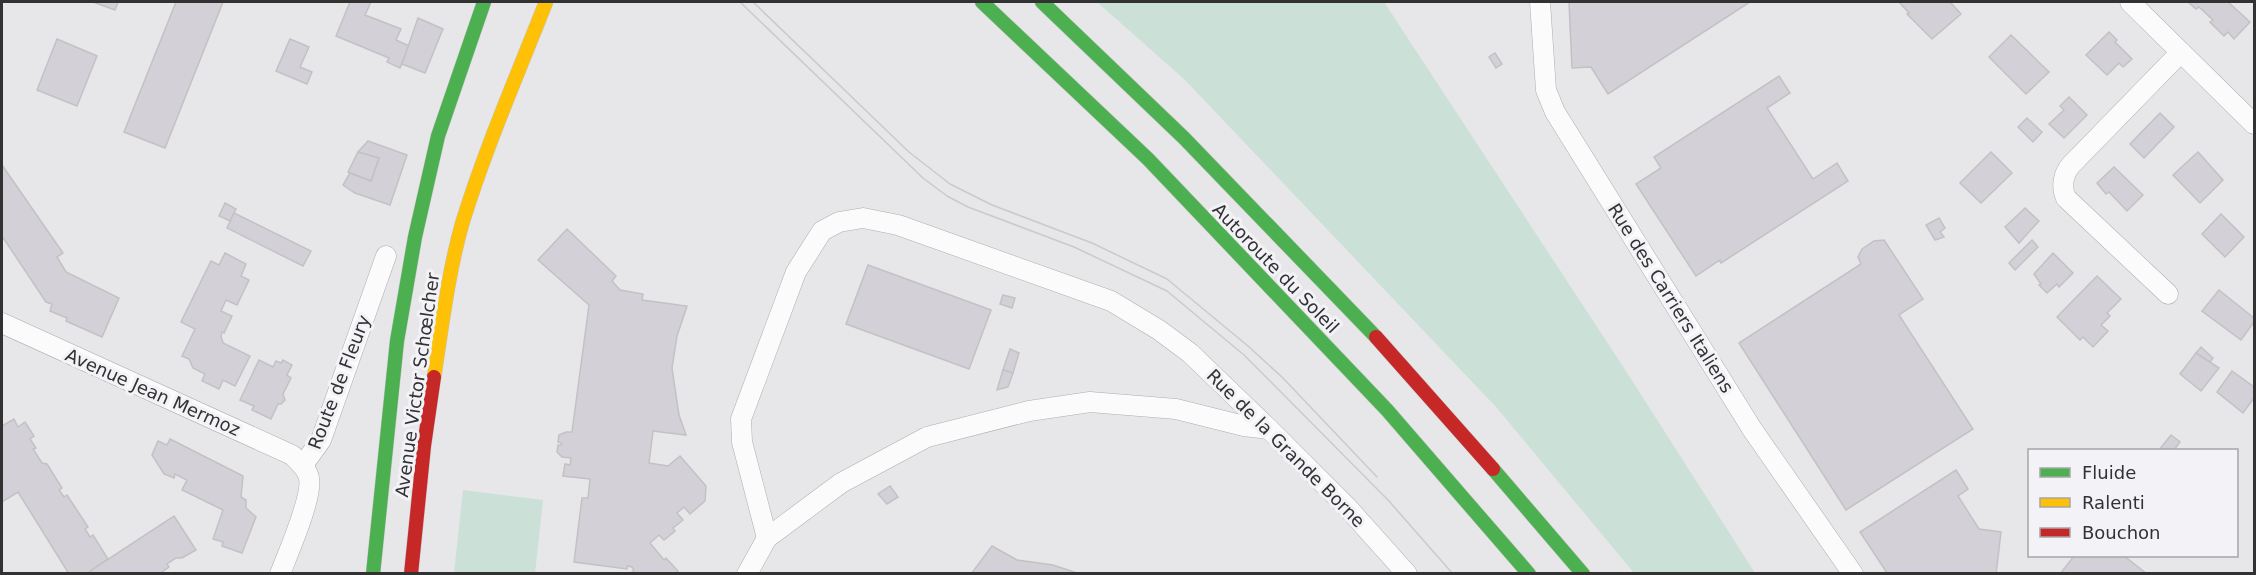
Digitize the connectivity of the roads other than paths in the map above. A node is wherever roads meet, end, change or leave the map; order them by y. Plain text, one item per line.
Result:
1 (484, 2) edge
2 (546, 2) edge
3 (982, 2) edge
4 (1042, 2) edge
5 (1540, 2) edge
6 (2130, 2) edge
7 (2181, 52) junction
8 (2254, 124) edge
9 (386, 255) dead end
10 (2168, 294) dead end
11 (2, 323) edge
12 (1269, 429) junction
13 (303, 465) junction
14 (767, 538) junction
15 (280, 573) edge
16 (373, 573) edge
17 (411, 573) edge
18 (747, 573) edge
19 (1407, 573) edge
20 (1529, 573) edge
21 (1582, 573) edge
22 (1853, 573) edge

1 - 16 main road, Avenue Victor Schœlcher
2 - 17 main road, Avenue Victor Schœlcher
3 - 20 main road, Autoroute du Soleil
4 - 21 main road, Autoroute du Soleil
5 - 22 street, Rue des Carriers Italiens
6 - 7 street
7 - 8 street
7 - 10 street
9 - 13 street, Route de Fleury
11 - 13 street, Avenue Jean Mermoz
12 - 14 street
12 - 14 street, Rue de la Grande Borne
12 - 19 street, Rue de la Grande Borne
13 - 15 street, Route de Fleury
14 - 18 street

